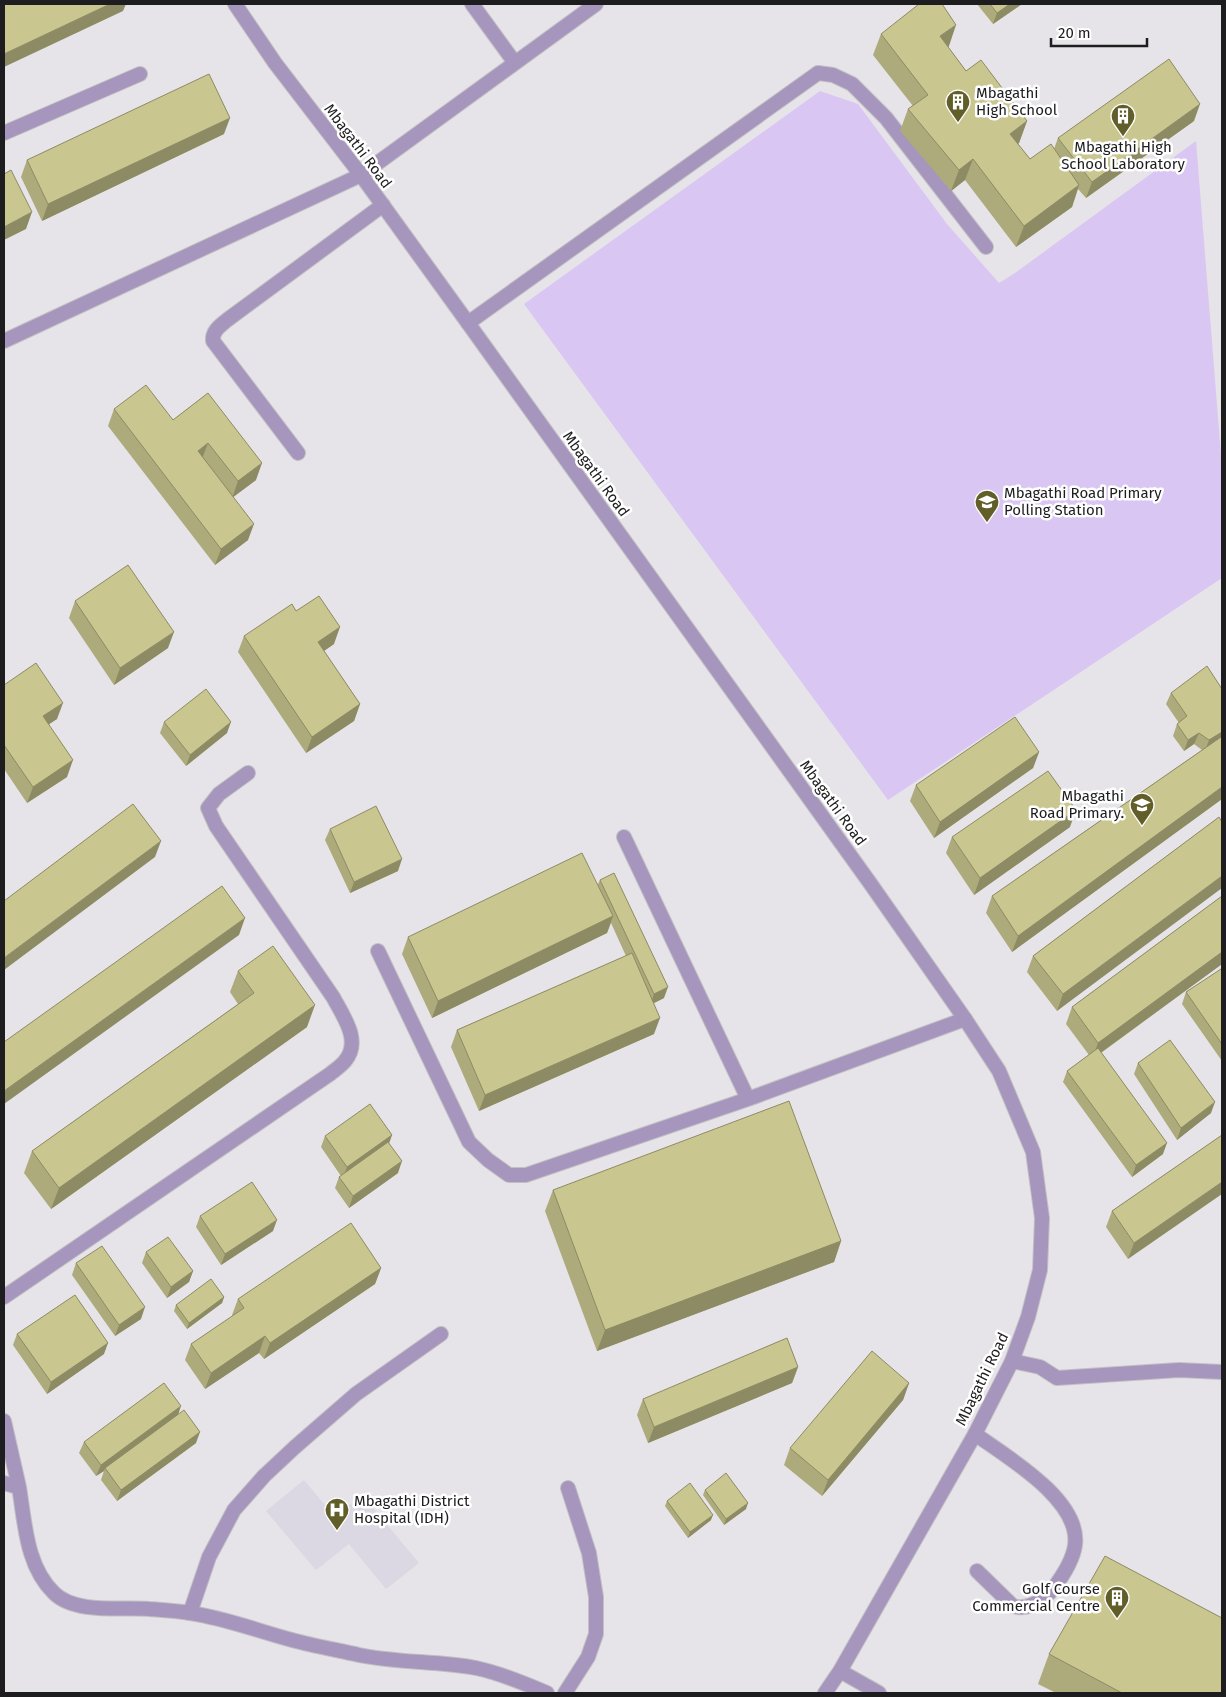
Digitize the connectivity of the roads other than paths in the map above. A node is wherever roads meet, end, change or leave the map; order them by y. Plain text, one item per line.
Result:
1 (235, 4) edge
2 (472, 4) edge
3 (596, 4) edge
4 (515, 63) junction
5 (140, 74) dead end
6 (4, 133) edge
7 (361, 175) junction
8 (383, 206) junction
9 (986, 247) dead end
10 (468, 323) junction
11 (4, 341) edge
12 (298, 453) dead end
13 (248, 773) dead end
14 (624, 837) dead end
15 (378, 951) dead end
16 (965, 1019) junction
17 (748, 1099) junction
18 (4, 1297) edge
19 (441, 1334) dead end
20 (1012, 1361) junction
21 (1222, 1372) edge
22 (4, 1420) edge
23 (974, 1434) junction
24 (4, 1483) edge
25 (18, 1487) junction
26 (568, 1488) dead end
27 (976, 1571) dead end
28 (190, 1613) junction
29 (840, 1671) junction
30 (547, 1693) edge
31 (565, 1693) edge
32 (825, 1693) edge
33 (879, 1693) edge

1 - 7 street, Mbagathi Road
2 - 4 street
3 - 4 street
4 - 7 street
5 - 6 street
7 - 8 street, Mbagathi Road
7 - 11 street
8 - 10 street, Mbagathi Road
8 - 12 street
9 - 10 street
10 - 16 street, Mbagathi Road
13 - 18 street
14 - 17 street
15 - 17 street
16 - 17 street
16 - 20 street, Mbagathi Road
19 - 28 street
20 - 21 street
20 - 23 street, Mbagathi Road
22 - 25 street
23 - 27 street
23 - 29 street, Mbagathi Road
24 - 25 street
25 - 28 street
26 - 31 street
28 - 30 street
29 - 32 street, Mbagathi Road
29 - 33 street

